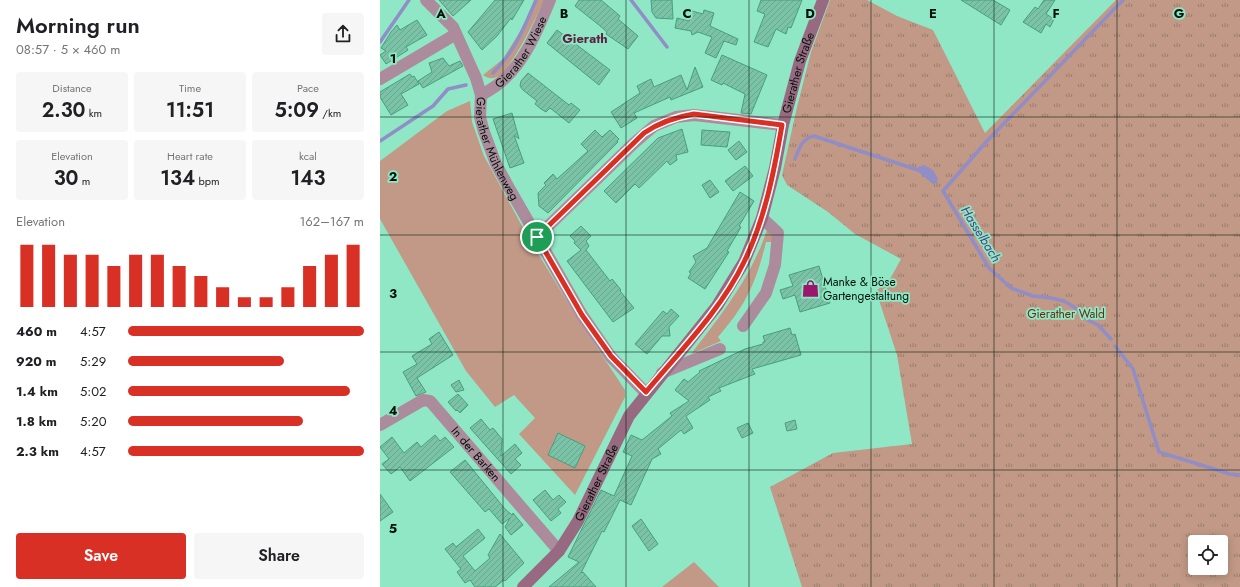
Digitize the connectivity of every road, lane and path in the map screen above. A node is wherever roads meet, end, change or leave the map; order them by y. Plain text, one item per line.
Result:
1 (426, 0) edge
2 (550, 0) edge
3 (823, 0) edge
4 (456, 34) junction
5 (380, 79) edge
6 (481, 95) junction
7 (782, 125) junction
8 (762, 218) junction
9 (537, 237) junction
10 (743, 326) dead end
11 (720, 349) dead end
12 (662, 373) junction
13 (646, 392) junction
14 (380, 425) edge
15 (559, 551) junction
16 (523, 587) edge

1 - 4 street, Gierather Mühlenweg
2 - 6 street, Gierather Wiese
3 - 7 street, Gierather Straße
4 - 5 street
4 - 6 street, Gierather Mühlenweg
6 - 9 street, Gierather Mühlenweg
7 - 8 street, Gierather Straße
7 - 9 street
8 - 10 street
8 - 12 street, Gierather Straße
9 - 13 street, Gierather Mühlenweg
11 - 12 street, Gierather Straße
12 - 13 street, Gierather Straße
13 - 15 street, Gierather Straße
14 - 15 street, In der Barken
15 - 16 street, Gierather Straße

